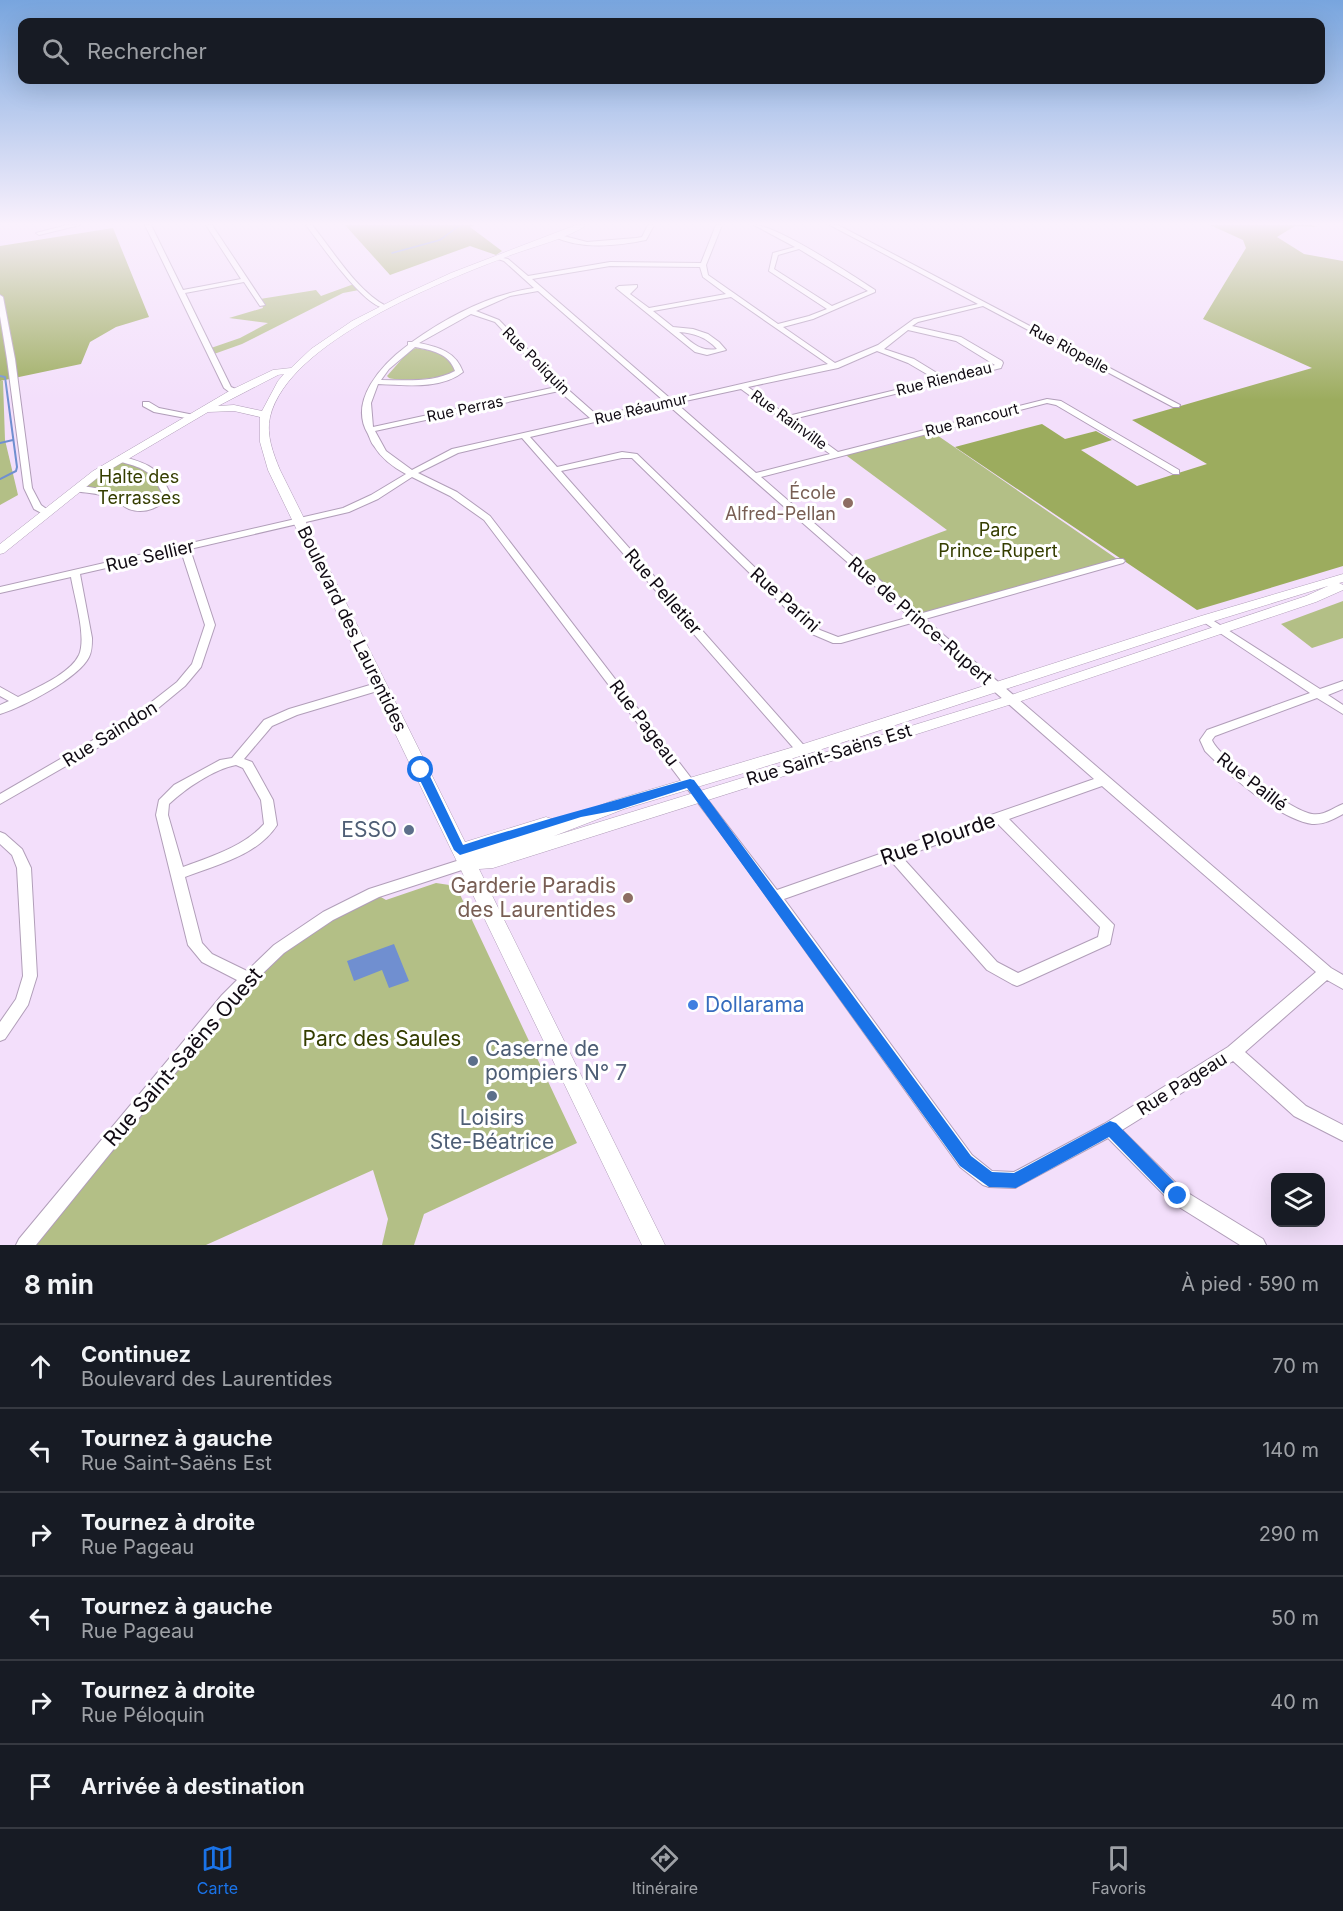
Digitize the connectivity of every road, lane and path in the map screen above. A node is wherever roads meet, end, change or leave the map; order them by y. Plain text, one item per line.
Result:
1 (177, 283) edge
2 (228, 283) edge
3 (246, 283) edge
4 (357, 283) edge
5 (435, 283) edge
6 (533, 283) edge
7 (714, 283) edge
8 (791, 283) edge
9 (862, 283) edge
10 (944, 283) edge
11 (539, 288) junction
12 (181, 292) junction
13 (627, 294) dead end
14 (730, 295) junction
15 (0, 297) edge
16 (984, 304) junction
17 (262, 305) dead end
18 (384, 307) junction
19 (832, 309) junction
20 (648, 310) junction
21 (470, 311) junction
22 (777, 326) junction
23 (905, 327) junction
24 (672, 329) junction
25 (411, 344) junction
26 (878, 349) junction
27 (303, 359) junction
28 (835, 366) junction
29 (290, 371) junction
30 (943, 380) junction
31 (376, 382) junction
32 (742, 386) junction
33 (561, 388) junction
34 (235, 392) junction
35 (669, 403) junction
36 (146, 404) dead end
37 (1176, 405) dead end
38 (202, 411) junction
39 (252, 411) junction
40 (265, 414) junction
41 (191, 417) junction
42 (788, 418) junction
43 (596, 419) junction
44 (369, 430) junction
45 (524, 435) junction
46 (835, 454) junction
47 (121, 459) junction
48 (555, 470) junction
49 (1176, 472) dead end
50 (412, 474) junction
51 (754, 476) junction
52 (78, 489) junction
53 (47, 513) junction
54 (299, 522) junction
55 (185, 548) junction
56 (0, 550) edge
57 (1120, 561) dead end
58 (75, 573) junction
59 (1343, 578) edge
60 (1343, 585) edge
61 (0, 590) edge
62 (917, 618) junction
63 (1206, 619) junction
64 (1222, 629) junction
65 (1343, 685) edge
66 (994, 686) junction
67 (380, 687) junction
68 (0, 691) edge
69 (1319, 694) junction
70 (1010, 700) junction
71 (16, 701) junction
72 (0, 710) edge
73 (1343, 710) edge
74 (802, 750) junction
75 (236, 761) junction
76 (1102, 781) junction
77 (695, 789) junction
78 (0, 800) edge
79 (1343, 809) edge
80 (999, 817) junction
81 (0, 837) edge
82 (893, 855) junction
83 (463, 857) junction
84 (178, 874) junction
85 (774, 897) junction
86 (1326, 972) junction
87 (247, 978) junction
88 (1343, 983) edge
89 (0, 1034) edge
90 (1234, 1052) junction
91 (1110, 1128) junction
92 (1343, 1133) edge
93 (1254, 1244) edge
94 (25, 1245) edge
95 (654, 1245) edge

1 - 12 street
2 - 12 street
3 - 17 street
4 - 18 street
5 - 18 street, Boulevard des Laurentides
6 - 11 street, Rue de Prince-Rupert
7 - 14 street
8 - 19 street
9 - 19 street
10 - 16 street, Rue Riopelle
11 - 21 street
11 - 35 street, Rue de Prince-Rupert
12 - 34 street
13 - 20 street
14 - 20 street
14 - 22 street
15 - 53 street
16 - 23 street, Rue Réaumur
16 - 37 street, Rue Riopelle
18 - 27 street, Boulevard des Laurentides
19 - 22 street
20 - 24 street
21 - 25 street
21 - 33 street, Rue Poliquin
22 - 28 street
23 - 26 street, Rue Réaumur
23 - 30 street, Rue Riendeau
24 - 24 street
25 - 31 street
25 - 31 street
26 - 28 street, Rue Réaumur
26 - 30 street
27 - 29 street, Boulevard des Laurentides
27 - 34 street
28 - 32 street, Rue Réaumur
29 - 34 street
29 - 40 street, Boulevard des Laurentides
30 - 42 street, Rue Riendeau
31 - 44 street
32 - 35 street, Rue Réaumur
32 - 42 street, Rue Rainville
33 - 43 street, Rue Poliquin
33 - 44 street, Rue Perras
34 - 38 street
34 - 39 street
35 - 43 street, Rue Réaumur
35 - 51 street, Rue de Prince-Rupert
36 - 41 street
38 - 39 street
38 - 41 street
39 - 40 street
40 - 54 street, Boulevard des Laurentides
41 - 47 street
42 - 46 street, Rue Rainville
43 - 45 street, Rue Réaumur
44 - 50 street, Rue Pageau
45 - 48 street, Rue Pelletier
45 - 50 street, Rue Réaumur
46 - 49 street, Rue Rancourt
46 - 51 street, Rue Rancourt
47 - 52 street
47 - 52 street
48 - 62 street, Rue Parini
48 - 74 street, Rue Pelletier
50 - 54 street, Rue Réaumur
50 - 77 street, Rue Pageau
51 - 62 street, Rue de Prince-Rupert
52 - 53 street
53 - 56 street
54 - 55 street, Rue Sellier
54 - 67 street, Boulevard des Laurentides
55 - 58 street, Rue Sellier
55 - 78 street, Rue Saindon
57 - 62 street, Rue Parini
58 - 61 street, Rue Sellier
58 - 71 street
59 - 63 street, Rue Saint-Saëns Est
60 - 64 street, Rue Saint-Saëns Est
62 - 66 street, Rue de Prince-Rupert
63 - 64 street
63 - 66 street, Rue Saint-Saëns Est
64 - 69 street
64 - 70 street, Rue Saint-Saëns Est
65 - 69 street, Rue Paillé
66 - 70 street, Rue de Prince-Rupert
66 - 74 street, Rue Saint-Saëns Est
67 - 75 street
67 - 83 street, Boulevard des Laurentides
68 - 71 street
69 - 73 street
69 - 79 street, Rue Paillé
70 - 76 street, Rue de Prince-Rupert
70 - 77 street, Rue Saint-Saëns Est
71 - 72 street
74 - 77 street, Rue Saint-Saëns Est
75 - 84 street
75 - 84 street
76 - 80 street, Rue Plourde
76 - 86 street, Rue de Prince-Rupert
77 - 83 street, Rue Saint-Saëns Est
77 - 83 street, Rue Saint-Saëns Est
77 - 85 street, Rue Pageau
80 - 82 street, Rue Plourde
80 - 82 street
81 - 89 street
82 - 85 street, Rue Plourde
83 - 87 street, Rue Saint-Saëns Ouest
83 - 95 street, Boulevard des Laurentides
84 - 87 street
85 - 91 street, Rue Pageau
86 - 88 street, Rue de Prince-Rupert
86 - 90 street, Rue Pageau
87 - 94 street, Rue Saint-Saëns Ouest
90 - 91 street, Rue Pageau
90 - 92 street
91 - 93 street

